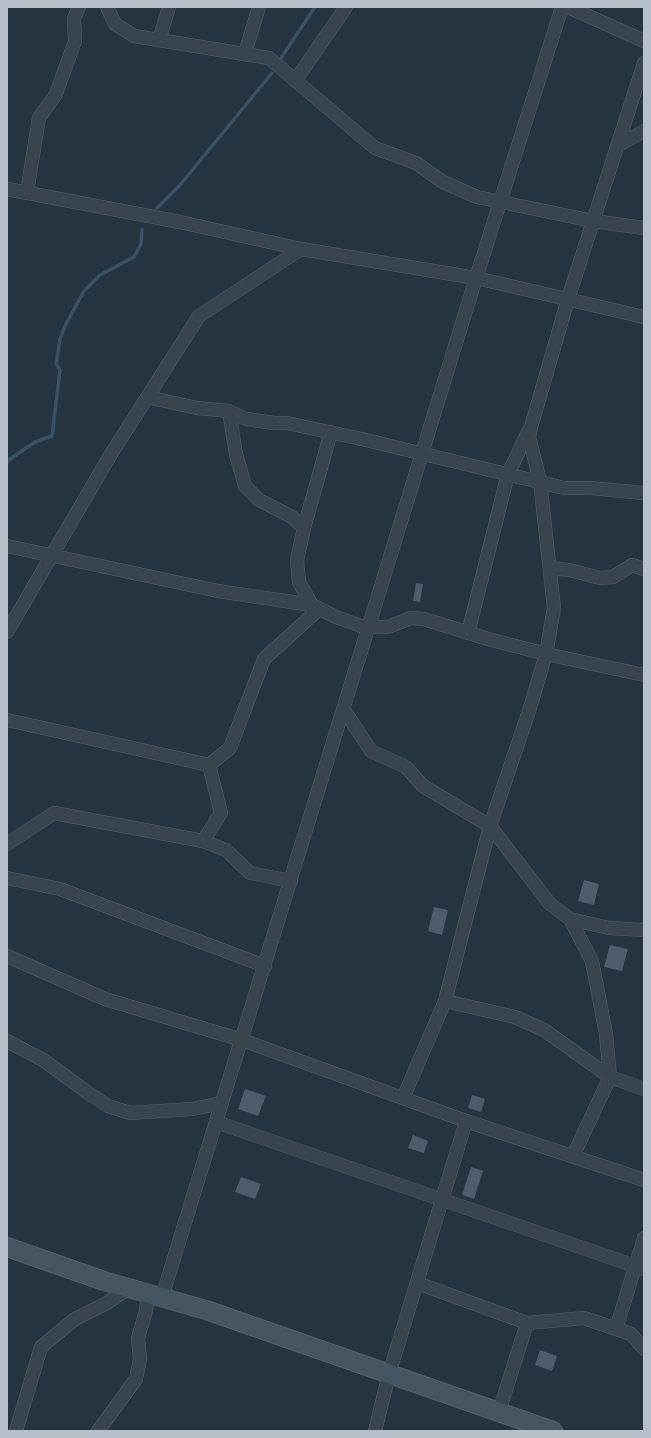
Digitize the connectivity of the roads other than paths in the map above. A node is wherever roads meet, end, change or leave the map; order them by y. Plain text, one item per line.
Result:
1 (79, 7) edge
2 (107, 7) edge
3 (169, 7) edge
4 (258, 7) edge
5 (346, 7) edge
6 (562, 7) edge
7 (568, 7) edge
8 (159, 40) junction
9 (644, 41) edge
10 (245, 53) junction
11 (644, 63) edge
12 (295, 82) junction
13 (640, 90) edge
14 (644, 131) edge
15 (617, 146) junction
16 (7, 189) edge
17 (27, 192) junction
18 (500, 202) junction
19 (593, 220) junction
20 (644, 228) edge
21 (301, 250) junction
22 (476, 278) junction
23 (568, 299) junction
24 (644, 316) edge
25 (147, 397) junction
26 (229, 412) junction
27 (530, 427) junction
28 (331, 432) junction
29 (424, 453) junction
30 (508, 474) junction
31 (540, 481) junction
32 (644, 493) edge
33 (304, 528) junction
34 (7, 546) edge
35 (52, 555) junction
36 (550, 568) junction
37 (644, 569) edge
38 (315, 607) junction
39 (370, 627) junction
40 (7, 632) edge
41 (468, 633) junction
42 (546, 654) junction
43 (644, 675) edge
44 (344, 710) junction
45 (7, 720) edge
46 (209, 765) junction
47 (490, 826) junction
48 (204, 841) junction
49 (7, 844) edge
50 (7, 878) edge
51 (291, 881) junction
52 (570, 919) junction
53 (644, 930) edge
54 (7, 956) edge
55 (265, 966) junction
56 (445, 1001) junction
57 (242, 1040) junction
58 (7, 1041) edge
59 (610, 1077) junction
60 (644, 1089) edge
61 (403, 1098) junction
62 (222, 1103) junction
63 (466, 1121) junction
64 (216, 1122) junction
65 (573, 1156) junction
66 (644, 1180) edge
67 (442, 1200) junction
68 (644, 1238) edge
69 (7, 1247) edge
70 (640, 1268) edge
71 (417, 1283) junction
72 (129, 1288) junction
73 (155, 1295) junction
74 (527, 1323) junction
75 (616, 1329) junction
76 (644, 1349) edge
77 (389, 1374) junction
78 (499, 1412) junction
79 (16, 1431) edge
80 (98, 1431) edge
81 (375, 1431) edge
82 (553, 1431) edge

1 - 17 street
2 - 8 street
3 - 8 street
4 - 10 street
5 - 12 street
6 - 18 street
7 - 9 street
8 - 10 street
10 - 12 street
11 - 13 street
12 - 18 street
13 - 15 street
14 - 15 street
15 - 19 street
16 - 17 street
17 - 21 street
18 - 19 street
18 - 22 street
19 - 20 street
19 - 23 street
21 - 22 street
21 - 25 street
22 - 23 street
22 - 29 street
23 - 24 street
23 - 27 street
25 - 26 street
25 - 35 street
26 - 28 street
26 - 33 street
27 - 30 street
27 - 31 street
28 - 29 street
28 - 33 street
29 - 30 street
29 - 39 street
30 - 31 street
30 - 41 street
31 - 32 street
31 - 36 street
33 - 38 street
34 - 35 street
35 - 38 street
35 - 40 street
36 - 37 street
36 - 42 street
38 - 39 street
38 - 46 street
39 - 41 street
39 - 44 street
41 - 42 street
42 - 43 street
42 - 47 street
44 - 47 street
44 - 51 street
45 - 46 street
46 - 48 street
47 - 52 street
47 - 56 street
48 - 49 street
48 - 51 street
50 - 55 street
51 - 55 street
52 - 53 street
52 - 59 street
54 - 57 street
55 - 57 street
56 - 59 street
56 - 61 street
57 - 61 street
57 - 62 street
58 - 62 street
59 - 60 street
59 - 65 street
61 - 63 street
62 - 64 street
63 - 65 street
63 - 67 street
64 - 67 street
64 - 73 street
65 - 66 street
67 - 70 street
67 - 71 street
68 - 70 street
69 - 72 street
70 - 75 street
71 - 74 street
71 - 77 street
72 - 73 street
72 - 79 street
73 - 77 street
73 - 80 street
74 - 75 street
74 - 78 street
75 - 76 street
77 - 78 street
77 - 81 street
78 - 82 street

